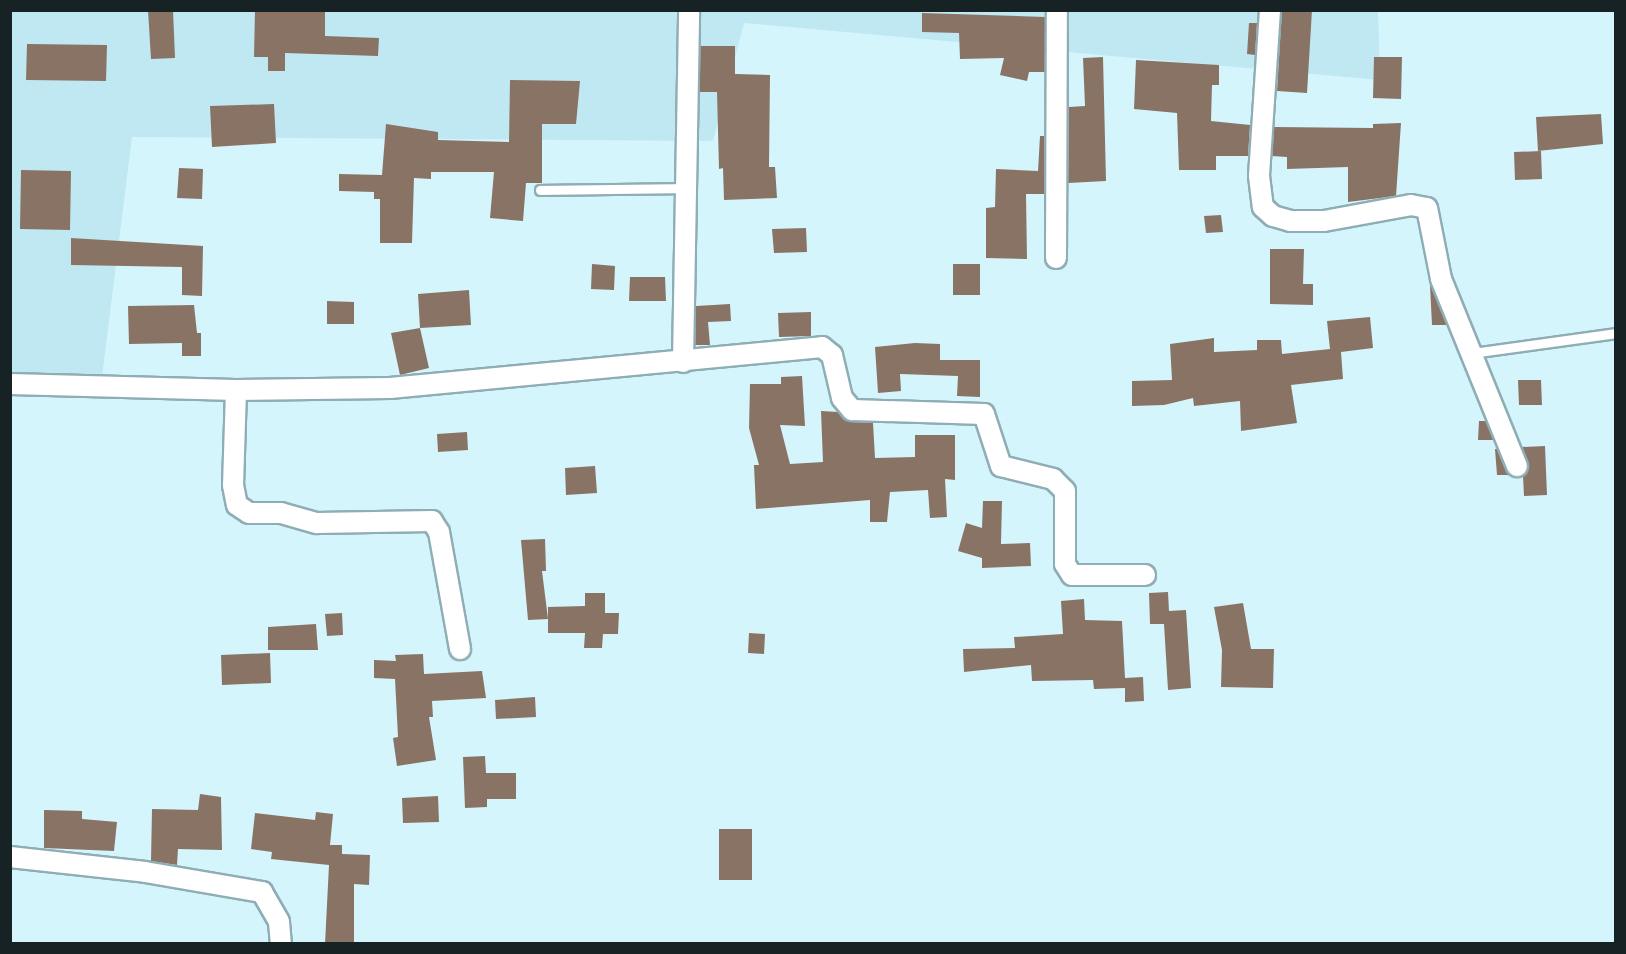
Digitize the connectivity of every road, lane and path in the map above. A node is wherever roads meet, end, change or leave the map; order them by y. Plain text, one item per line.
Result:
1 (689, 10) edge
2 (1056, 10) edge
3 (1270, 10) edge
4 (687, 188) junction
5 (540, 190) dead end
6 (1056, 258) dead end
7 (1616, 333) edge
8 (1472, 353) junction
9 (683, 362) junction
10 (10, 384) edge
11 (236, 390) junction
12 (1517, 466) dead end
13 (1145, 575) dead end
14 (460, 649) dead end
15 (10, 857) edge
16 (281, 944) edge

1 - 4 street
2 - 6 street
3 - 8 street
4 - 5 lane
4 - 9 street
7 - 8 lane
8 - 12 street
9 - 11 street
9 - 13 street
10 - 11 street
11 - 14 street
15 - 16 street

